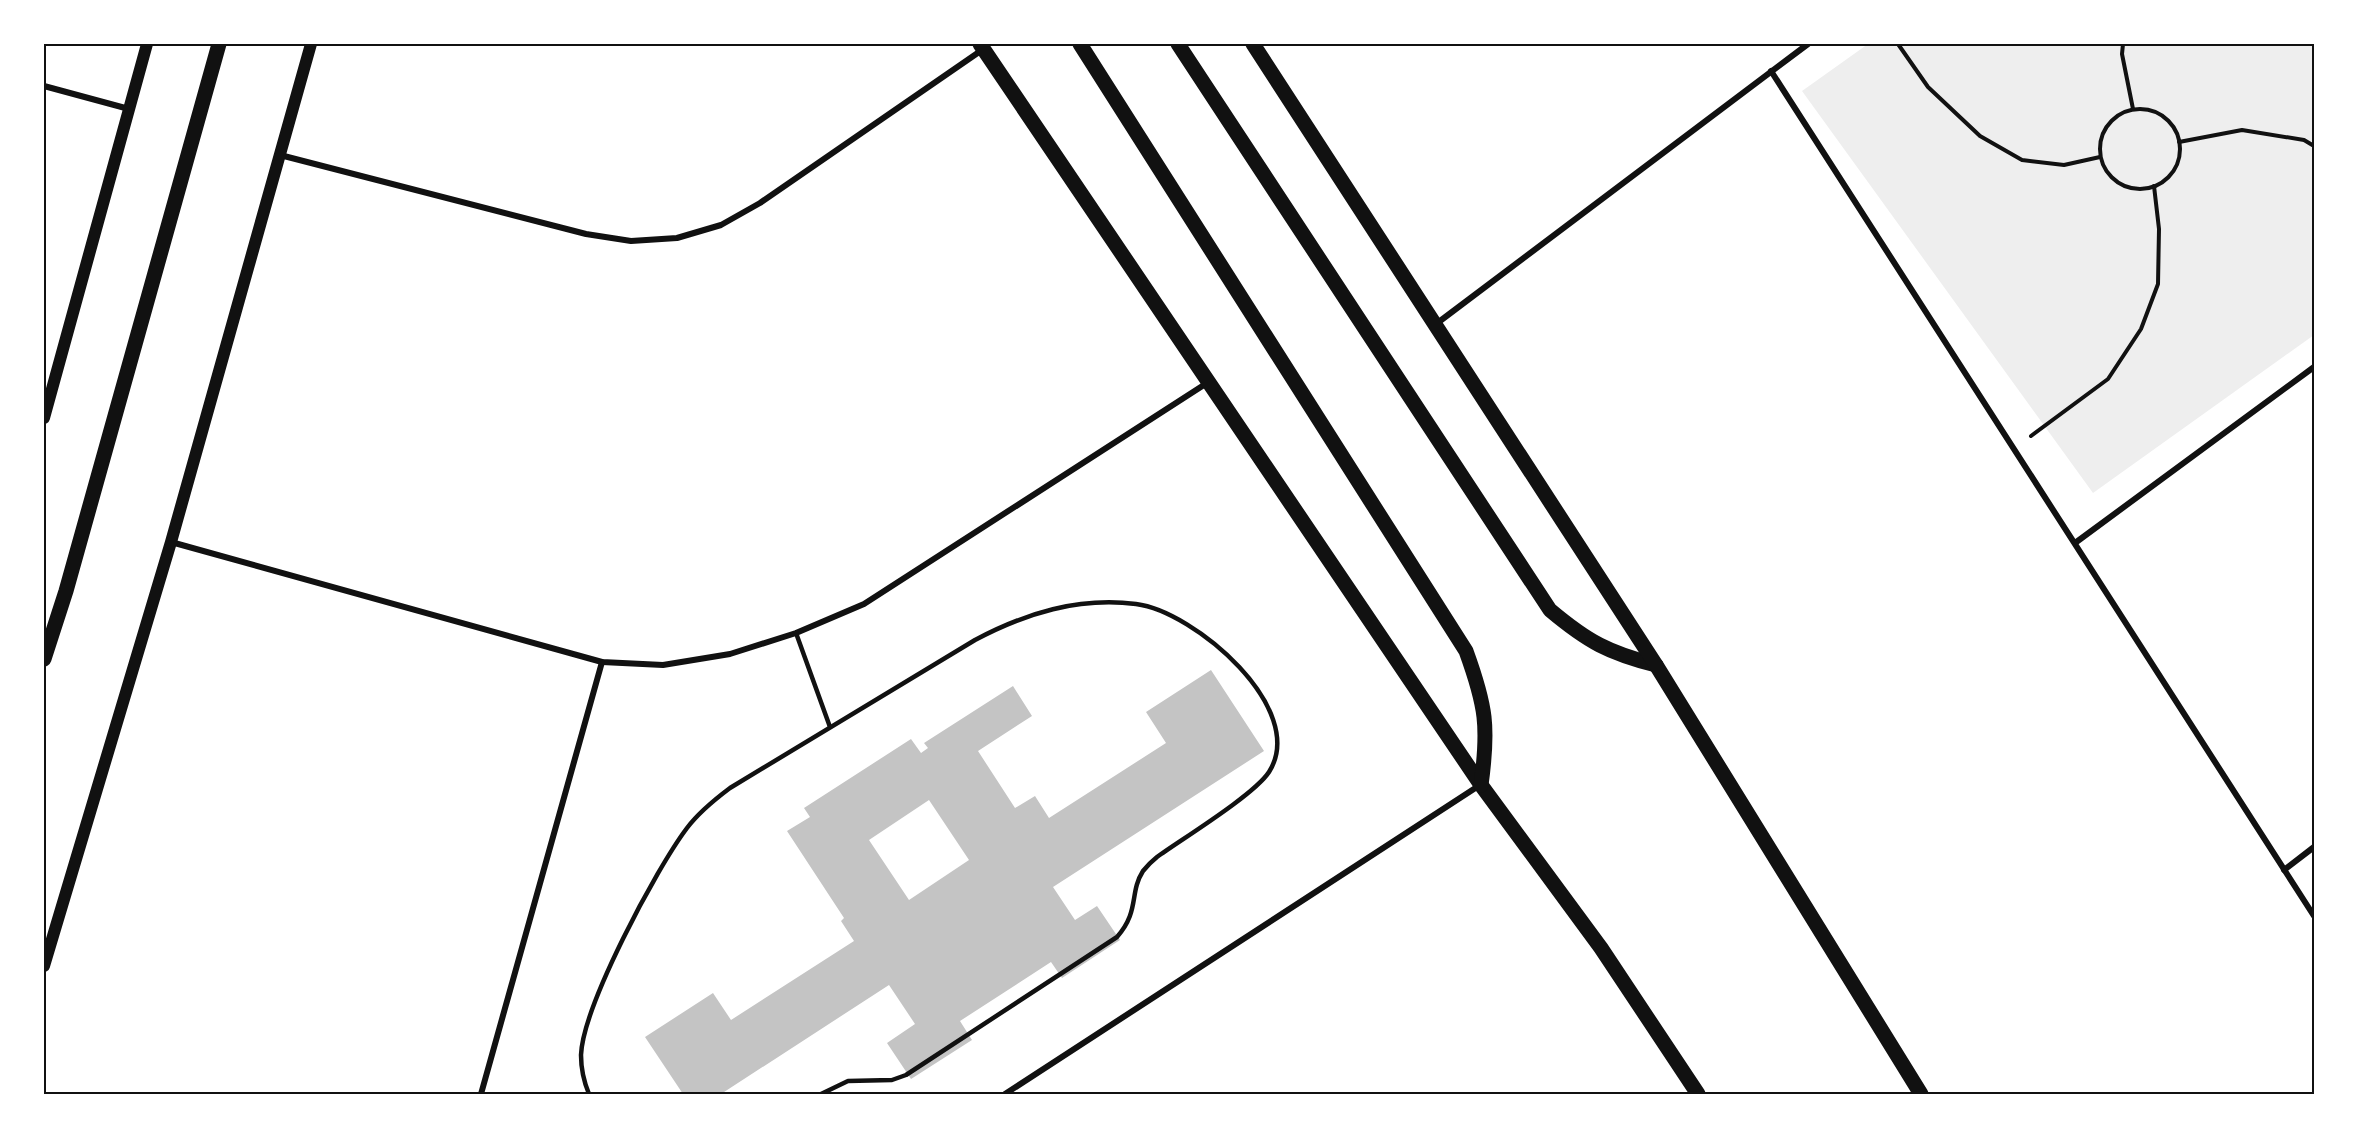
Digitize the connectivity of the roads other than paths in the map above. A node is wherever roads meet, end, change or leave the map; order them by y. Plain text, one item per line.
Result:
1 (147, 44) edge
2 (219, 44) edge
3 (311, 44) edge
4 (1080, 44) edge
5 (1178, 44) edge
6 (1253, 44) edge
7 (1808, 44) edge
8 (982, 46) edge
9 (1772, 71) junction
10 (44, 87) edge
11 (129, 109) junction
12 (280, 155) junction
13 (1435, 324) junction
14 (2314, 367) edge
15 (1209, 382) junction
16 (44, 418) edge
17 (171, 542) junction
18 (2075, 543) junction
19 (796, 633) junction
20 (44, 659) edge
21 (602, 662) junction
22 (1656, 664) junction
23 (830, 727) junction
24 (1481, 785) junction
25 (2314, 848) edge
26 (2284, 870) junction
27 (2314, 916) edge
28 (44, 966) edge
29 (481, 1095) edge
30 (590, 1095) edge
31 (820, 1095) edge
32 (1005, 1095) edge
33 (1698, 1095) edge
34 (1921, 1095) edge

1 - 11 main road
2 - 20 main road
3 - 12 main road
4 - 24 main road
5 - 22 main road
6 - 13 main road
7 - 9 street
8 - 12 street
8 - 15 main road
9 - 13 street
9 - 18 street
10 - 11 street
11 - 16 main road
12 - 17 main road
13 - 22 main road
14 - 18 street
15 - 19 street
15 - 24 main road
17 - 21 street
17 - 28 main road
18 - 26 street
19 - 21 street
19 - 23 lane
21 - 29 street
22 - 34 main road
23 - 30 lane
23 - 31 lane
24 - 32 street
24 - 33 main road
25 - 26 street
26 - 27 street

